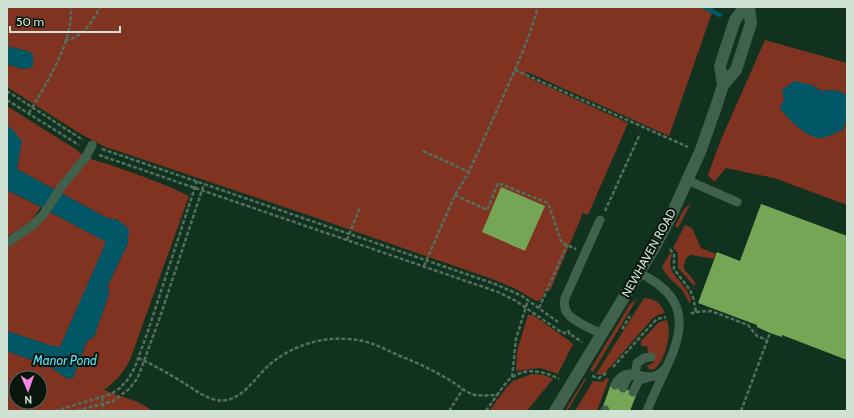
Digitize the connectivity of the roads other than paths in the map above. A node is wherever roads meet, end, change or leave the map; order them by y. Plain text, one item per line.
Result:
1 (745, 7) edge
2 (750, 7) edge
3 (723, 85) junction
4 (90, 148) road end
5 (687, 180) junction
6 (736, 202) dead end
7 (600, 220) road end
8 (7, 243) edge
9 (639, 273) junction
10 (602, 334) junction
11 (651, 357) dead end
12 (668, 366) junction
13 (635, 374) junction
14 (647, 378) junction
15 (619, 387) dead end
16 (633, 392) dead end
17 (555, 411) edge
18 (647, 411) edge

1 - 3 street, NEWHAVEN ROAD
2 - 3 street, NEWHAVEN ROAD
3 - 5 street, NEWHAVEN ROAD
4 - 8 lane
5 - 6 lane
5 - 9 street, NEWHAVEN ROAD
7 - 10 lane
9 - 10 street, NEWHAVEN ROAD
9 - 12 lane
10 - 17 street, NEWHAVEN ROAD
11 - 13 lane
12 - 14 lane
12 - 18 lane
13 - 14 lane
13 - 15 lane
14 - 16 lane

